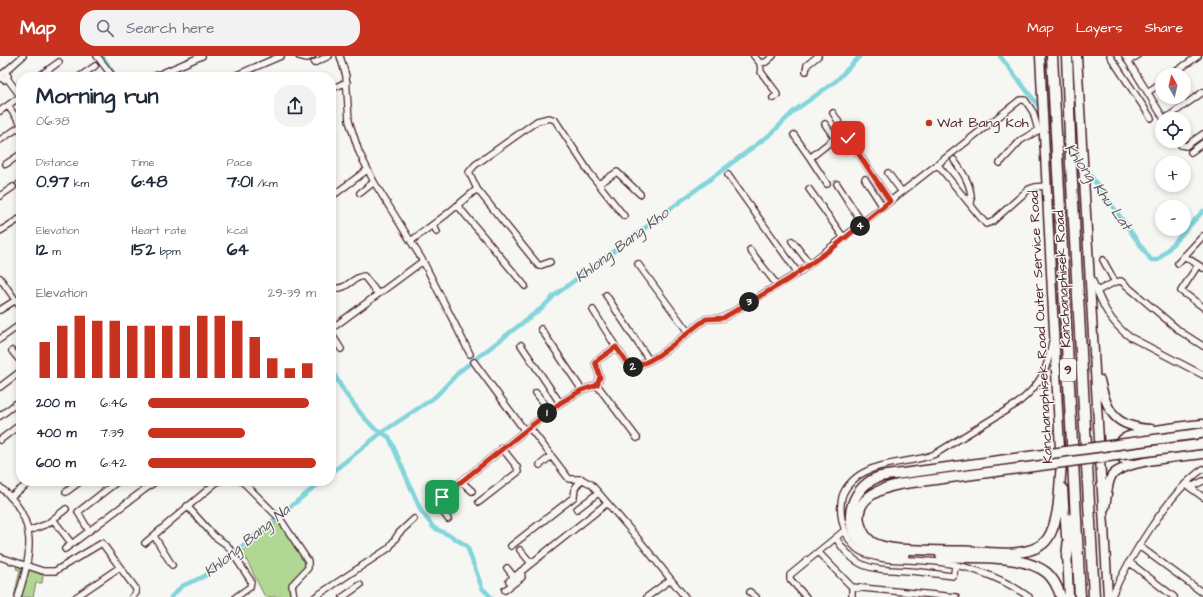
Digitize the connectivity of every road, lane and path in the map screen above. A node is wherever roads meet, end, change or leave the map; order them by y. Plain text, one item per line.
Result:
1 (23, 56) edge
2 (97, 56) edge
3 (202, 56) edge
4 (298, 56) edge
5 (312, 56) edge
6 (329, 56) edge
7 (340, 56) edge
8 (754, 56) edge
9 (774, 56) edge
10 (818, 56) edge
11 (1040, 56) edge
12 (1052, 56) edge
13 (1066, 56) edge
14 (1077, 56) edge
15 (1110, 56) edge
16 (1137, 56) edge
17 (1198, 56) edge
18 (277, 57) edge
19 (1126, 59) edge
20 (60, 62) dead end
21 (314, 63) dead end
22 (760, 63) junction
23 (95, 66) dead end
24 (1181, 68) edge
25 (170, 70) joint
26 (806, 71) dead end
27 (45, 72) edge
28 (86, 72) edge
29 (108, 72) edge
30 (165, 72) edge
31 (243, 72) edge
32 (3, 75) edge
33 (347, 82) junction
34 (336, 87) edge
35 (1155, 87) edge
36 (16, 89) edge
37 (1148, 92) junction
38 (1203, 92) edge
39 (16, 97) edge
40 (774, 98) dead end
41 (8, 106) junction
42 (0, 111) edge
43 (1160, 112) edge
44 (1174, 112) edge
45 (833, 113) dead end
46 (16, 118) edge
47 (1151, 118) dead end
48 (825, 124) dead end
49 (1041, 127) junction
50 (16, 129) edge
51 (1203, 134) edge
52 (794, 135) dead end
53 (834, 139) junction
54 (0, 140) edge
55 (1191, 142) edge
56 (1203, 143) edge
57 (853, 145) junction
58 (1191, 152) dead end
59 (16, 157) edge
60 (810, 158) junction
61 (954, 160) dead end
62 (1000, 163) dead end
63 (6, 164) dead end
64 (937, 164) junction
65 (368, 170) junction
66 (888, 173) dead end
67 (728, 175) dead end
68 (865, 179) dead end
69 (374, 182) junction
70 (599, 184) junction
71 (827, 184) dead end
72 (837, 184) dead end
73 (16, 185) edge
74 (1046, 186) junction
75 (477, 189) junction
76 (809, 189) dead end
77 (336, 192) edge
78 (902, 192) junction
79 (360, 193) dead end
80 (640, 194) dead end
81 (0, 196) edge
82 (890, 201) junction
83 (970, 205) junction
84 (458, 206) junction
85 (883, 207) junction
86 (624, 216) dead end
87 (16, 221) edge
88 (863, 224) junction
89 (433, 225) junction
90 (0, 231) edge
91 (437, 232) dead end
92 (1203, 236) edge
93 (844, 238) junction
94 (411, 241) junction
95 (792, 241) dead end
96 (750, 250) dead end
97 (1184, 256) junction
98 (1103, 260) dead end
99 (423, 261) junction
100 (550, 262) dead end
101 (1178, 263) dead end
102 (638, 264) dead end
103 (810, 264) junction
104 (1200, 267) edge
105 (798, 273) junction
106 (1090, 275) junction
107 (1, 280) edge
108 (1115, 282) junction
109 (777, 285) junction
110 (525, 286) dead end
111 (336, 288) edge
112 (1097, 291) junction
113 (378, 294) junction
114 (606, 295) dead end
115 (16, 300) edge
116 (16, 305) edge
117 (1203, 307) edge
118 (0, 310) edge
119 (593, 310) dead end
120 (336, 325) edge
121 (16, 328) edge
122 (541, 329) dead end
123 (688, 332) junction
124 (1053, 334) junction
125 (0, 339) edge
126 (336, 341) edge
127 (521, 345) dead end
128 (1203, 346) edge
129 (616, 347) junction
130 (341, 349) dead end
131 (12, 350) dead end
132 (470, 354) dead end
133 (16, 355) edge
134 (1095, 357) junction
135 (649, 360) junction
136 (474, 362) dead end
137 (16, 375) edge
138 (1203, 375) edge
139 (597, 385) junction
140 (0, 387) edge
141 (582, 390) junction
142 (536, 393) dead end
143 (560, 403) junction
144 (16, 404) edge
145 (550, 411) junction
146 (0, 416) edge
147 (1203, 424) edge
148 (16, 428) edge
149 (1162, 429) junction
150 (527, 430) junction
151 (1203, 433) edge
152 (637, 438) dead end
153 (0, 440) edge
154 (1203, 444) edge
155 (502, 448) junction
156 (1203, 454) edge
157 (551, 456) junction
158 (1133, 464) junction
159 (540, 465) dead end
160 (1061, 469) junction
161 (1203, 469) edge
162 (582, 479) junction
163 (1203, 481) edge
164 (462, 482) junction
165 (1185, 483) junction
166 (25, 486) edge
167 (74, 486) edge
168 (112, 486) edge
169 (149, 486) edge
170 (212, 486) edge
171 (247, 486) edge
172 (0, 487) edge
173 (472, 491) dead end
174 (66, 492) dead end
175 (598, 493) junction
176 (1075, 494) junction
177 (10, 497) junction
178 (1203, 497) edge
179 (479, 502) dead end
180 (606, 504) junction
181 (187, 506) junction
182 (66, 509) dead end
183 (577, 509) dead end
184 (448, 518) dead end
185 (414, 519) dead end
186 (56, 522) dead end
187 (1103, 523) junction
188 (845, 530) junction
189 (28, 531) junction
190 (89, 531) junction
191 (154, 536) junction
192 (836, 538) junction
193 (145, 543) dead end
194 (72, 544) junction
195 (511, 546) dead end
196 (1139, 546) junction
197 (65, 549) dead end
198 (520, 550) dead end
199 (818, 552) junction
200 (0, 557) edge
201 (1067, 557) junction
202 (1129, 562) junction
203 (531, 563) junction
204 (172, 565) dead end
205 (955, 565) junction
206 (28, 566) junction
207 (120, 567) junction
208 (507, 568) dead end
209 (521, 571) junction
210 (514, 577) junction
211 (670, 580) junction
212 (509, 581) dead end
213 (360, 585) dead end
214 (852, 587) junction
215 (505, 590) dead end
216 (750, 592) dead end
217 (1203, 593) edge
218 (18, 597) edge
219 (76, 597) edge
220 (132, 597) edge
221 (236, 597) edge
222 (294, 597) edge
223 (315, 597) edge
224 (343, 597) edge
225 (646, 597) edge
226 (685, 597) edge
227 (756, 597) edge
228 (806, 597) edge
229 (852, 597) edge
230 (956, 597) edge
231 (1029, 597) edge
232 (1061, 597) edge
233 (1069, 597) edge
234 (1080, 597) edge
235 (1094, 597) edge
236 (1108, 597) edge
237 (1111, 597) edge
238 (1174, 597) edge

1 - 32 street
2 - 29 street
3 - 25 street
4 - 5 street
6 - 21 street
7 - 33 street
8 - 22 street
9 - 22 street
10 - 26 street
11 - 49 main road, Kanchanaphisek Road Outer Service Road
12 - 176 highway, Kanchanaphisek Road / 9
13 - 235 highway, Kanchanaphisek Road / 9
14 - 106 main road
15 - 47 street
16 - 19 street
17 - 24 street
18 - 31 street
19 - 37 street
20 - 27 street
22 - 40 street
23 - 28 street
25 - 30 street
32 - 36 street
33 - 34 street
33 - 65 street
35 - 37 street
37 - 43 street
38 - 44 street
39 - 41 street
41 - 42 street
41 - 46 street
45 - 57 street
48 - 53 street
49 - 62 street
49 - 64 street
49 - 74 main road, Kanchanaphisek Road Outer Service Road
50 - 54 street
51 - 55 street
52 - 60 street
53 - 57 street
53 - 60 street
56 - 58 street
57 - 82 street
59 - 63 street
60 - 71 street
61 - 83 street
64 - 78 street
64 - 83 street
65 - 69 street
65 - 77 street
66 - 78 street
67 - 105 street
68 - 85 street
69 - 79 street
69 - 94 street
70 - 75 street
70 - 80 street
70 - 86 street
72 - 88 street
73 - 81 street
74 - 83 street
74 - 124 main road, Kanchanaphisek Road Outer Service Road
75 - 84 street
75 - 100 street
76 - 93 street
78 - 82 street
82 - 85 street
84 - 89 street
84 - 110 street
85 - 88 street
87 - 90 street
88 - 93 street
89 - 91 street
89 - 94 street
92 - 97 street
93 - 103 street
94 - 99 street
95 - 103 street
96 - 109 street
97 - 101 street
97 - 104 street
98 - 108 street
99 - 113 street
99 - 132 street
102 - 123 street
103 - 105 street
104 - 117 street
105 - 109 street
106 - 112 street
106 - 134 main road
107 - 115 street
108 - 112 street
108 - 128 street
109 - 123 street
111 - 113 street
112 - 138 street
113 - 120 street
114 - 135 street
116 - 118 street
119 - 129 street
121 - 125 street
122 - 141 street
123 - 135 street
124 - 160 main road, Kanchanaphisek Road Outer Service Road
124 - 188 street
126 - 130 street
127 - 143 street
129 - 135 street
129 - 139 street
131 - 133 street
134 - 149 main road
134 - 187 main road
136 - 150 street
137 - 140 street
139 - 141 street
139 - 152 street
141 - 143 street
142 - 145 street
143 - 145 street
144 - 146 street
145 - 150 street
147 - 149 main road
148 - 153 street
149 - 158 main road
150 - 155 street
150 - 157 street
151 - 232 main road, bridge
154 - 160 main road, bridge
155 - 164 street
155 - 179 street
156 - 158 main road
157 - 159 street
157 - 162 street
158 - 187 main road
160 - 201 main road, Kanchanaphisek Road Outer Service Road
161 - 165 street
162 - 175 street
162 - 195 street
163 - 165 street
164 - 173 street
164 - 184 street
165 - 178 street
165 - 196 street
166 - 177 street
167 - 174 street
168 - 190 street
169 - 190 street
170 - 181 street
171 - 222 street
172 - 177 street
175 - 180 street
175 - 183 street
176 - 201 highway
176 - 234 highway, Kanchanaphisek Road / 9
177 - 189 street
180 - 203 street
180 - 211 street
181 - 191 street
181 - 221 street
182 - 189 street
185 - 223 street
186 - 194 street
187 - 236 main road
188 - 192 street
188 - 205 street
189 - 206 street
190 - 194 street
191 - 193 street
191 - 204 street
192 - 199 street
192 - 205 street
194 - 197 street
196 - 202 street
196 - 217 street
198 - 203 street
199 - 214 street
199 - 228 street
200 - 206 street
201 - 233 main road, Kanchanaphisek Road Outer Service Road
202 - 237 street
202 - 238 street
203 - 209 street
205 - 231 street
206 - 207 street
206 - 218 street
207 - 219 street
207 - 220 street
208 - 210 street
209 - 210 street
209 - 215 street
210 - 212 street
211 - 225 street
211 - 226 street
213 - 224 street
214 - 229 street
214 - 230 street
216 - 227 street

